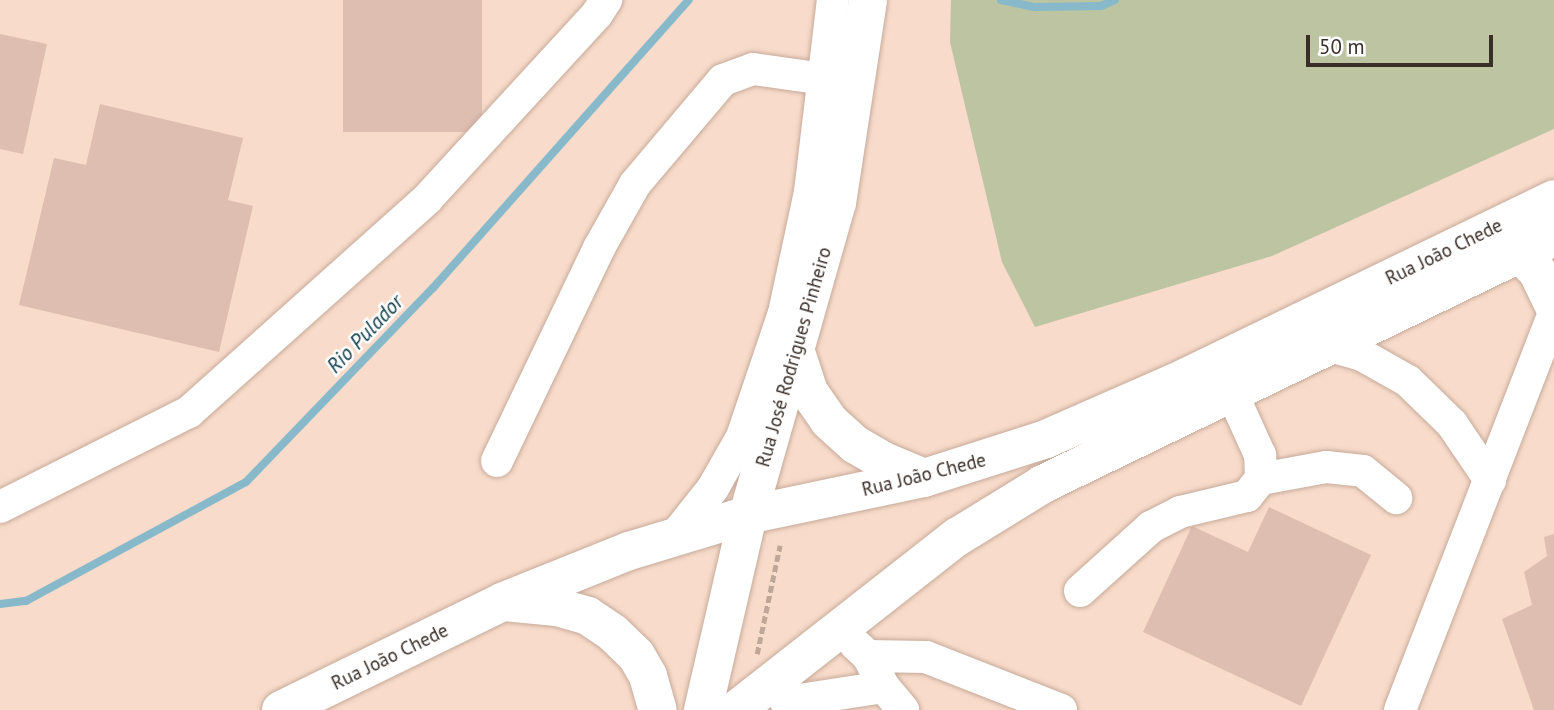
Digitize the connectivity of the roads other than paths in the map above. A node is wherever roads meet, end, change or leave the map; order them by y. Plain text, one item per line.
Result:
1 (606, 0) edge
2 (834, 0) edge
3 (868, 0) edge
4 (824, 79) junction
5 (1554, 199) edge
6 (837, 203) junction
7 (1523, 239) edge
8 (1554, 306) edge
9 (1554, 313) edge
10 (1328, 345) junction
11 (796, 352) junction
12 (1231, 391) junction
13 (496, 461) dead end
14 (924, 478) junction
15 (1261, 479) junction
16 (1490, 480) junction
17 (1396, 498) dead end
18 (0, 506) edge
19 (748, 515) junction
20 (675, 536) junction
21 (1080, 591) dead end
22 (502, 602) junction
23 (839, 629) junction
24 (868, 656) junction
25 (894, 698) edge
26 (299, 706) edge
27 (762, 706) edge
28 (658, 710) edge
29 (703, 710) edge
30 (1061, 710) edge
31 (1401, 710) edge

1 - 18 street
2 - 4 street
3 - 6 main road, Rua José Rodrigues Pinheiro
4 - 6 street
4 - 13 street
4 - 20 street
5 - 7 main road, Rua João Chede
6 - 11 main road, Rua José Rodrigues Pinheiro
7 - 8 main road
7 - 10 main road, Rua João Chede
7 - 14 main road, Rua João Chede
9 - 16 street
10 - 12 main road, Rua João Chede
10 - 16 street
11 - 14 main road
11 - 19 main road, Rua José Rodrigues Pinheiro
12 - 15 street
12 - 23 main road, Rua João Chede
14 - 19 main road, Rua João Chede
15 - 17 street
15 - 21 street
16 - 31 street
19 - 20 main road, Rua João Chede
19 - 29 main road, Rua José Rodrigues Pinheiro
20 - 22 main road, Rua João Chede
22 - 26 main road, Rua João Chede
22 - 28 main road
23 - 24 street
23 - 27 main road, Rua João Chede
24 - 25 street
24 - 30 street
25 - 27 street

